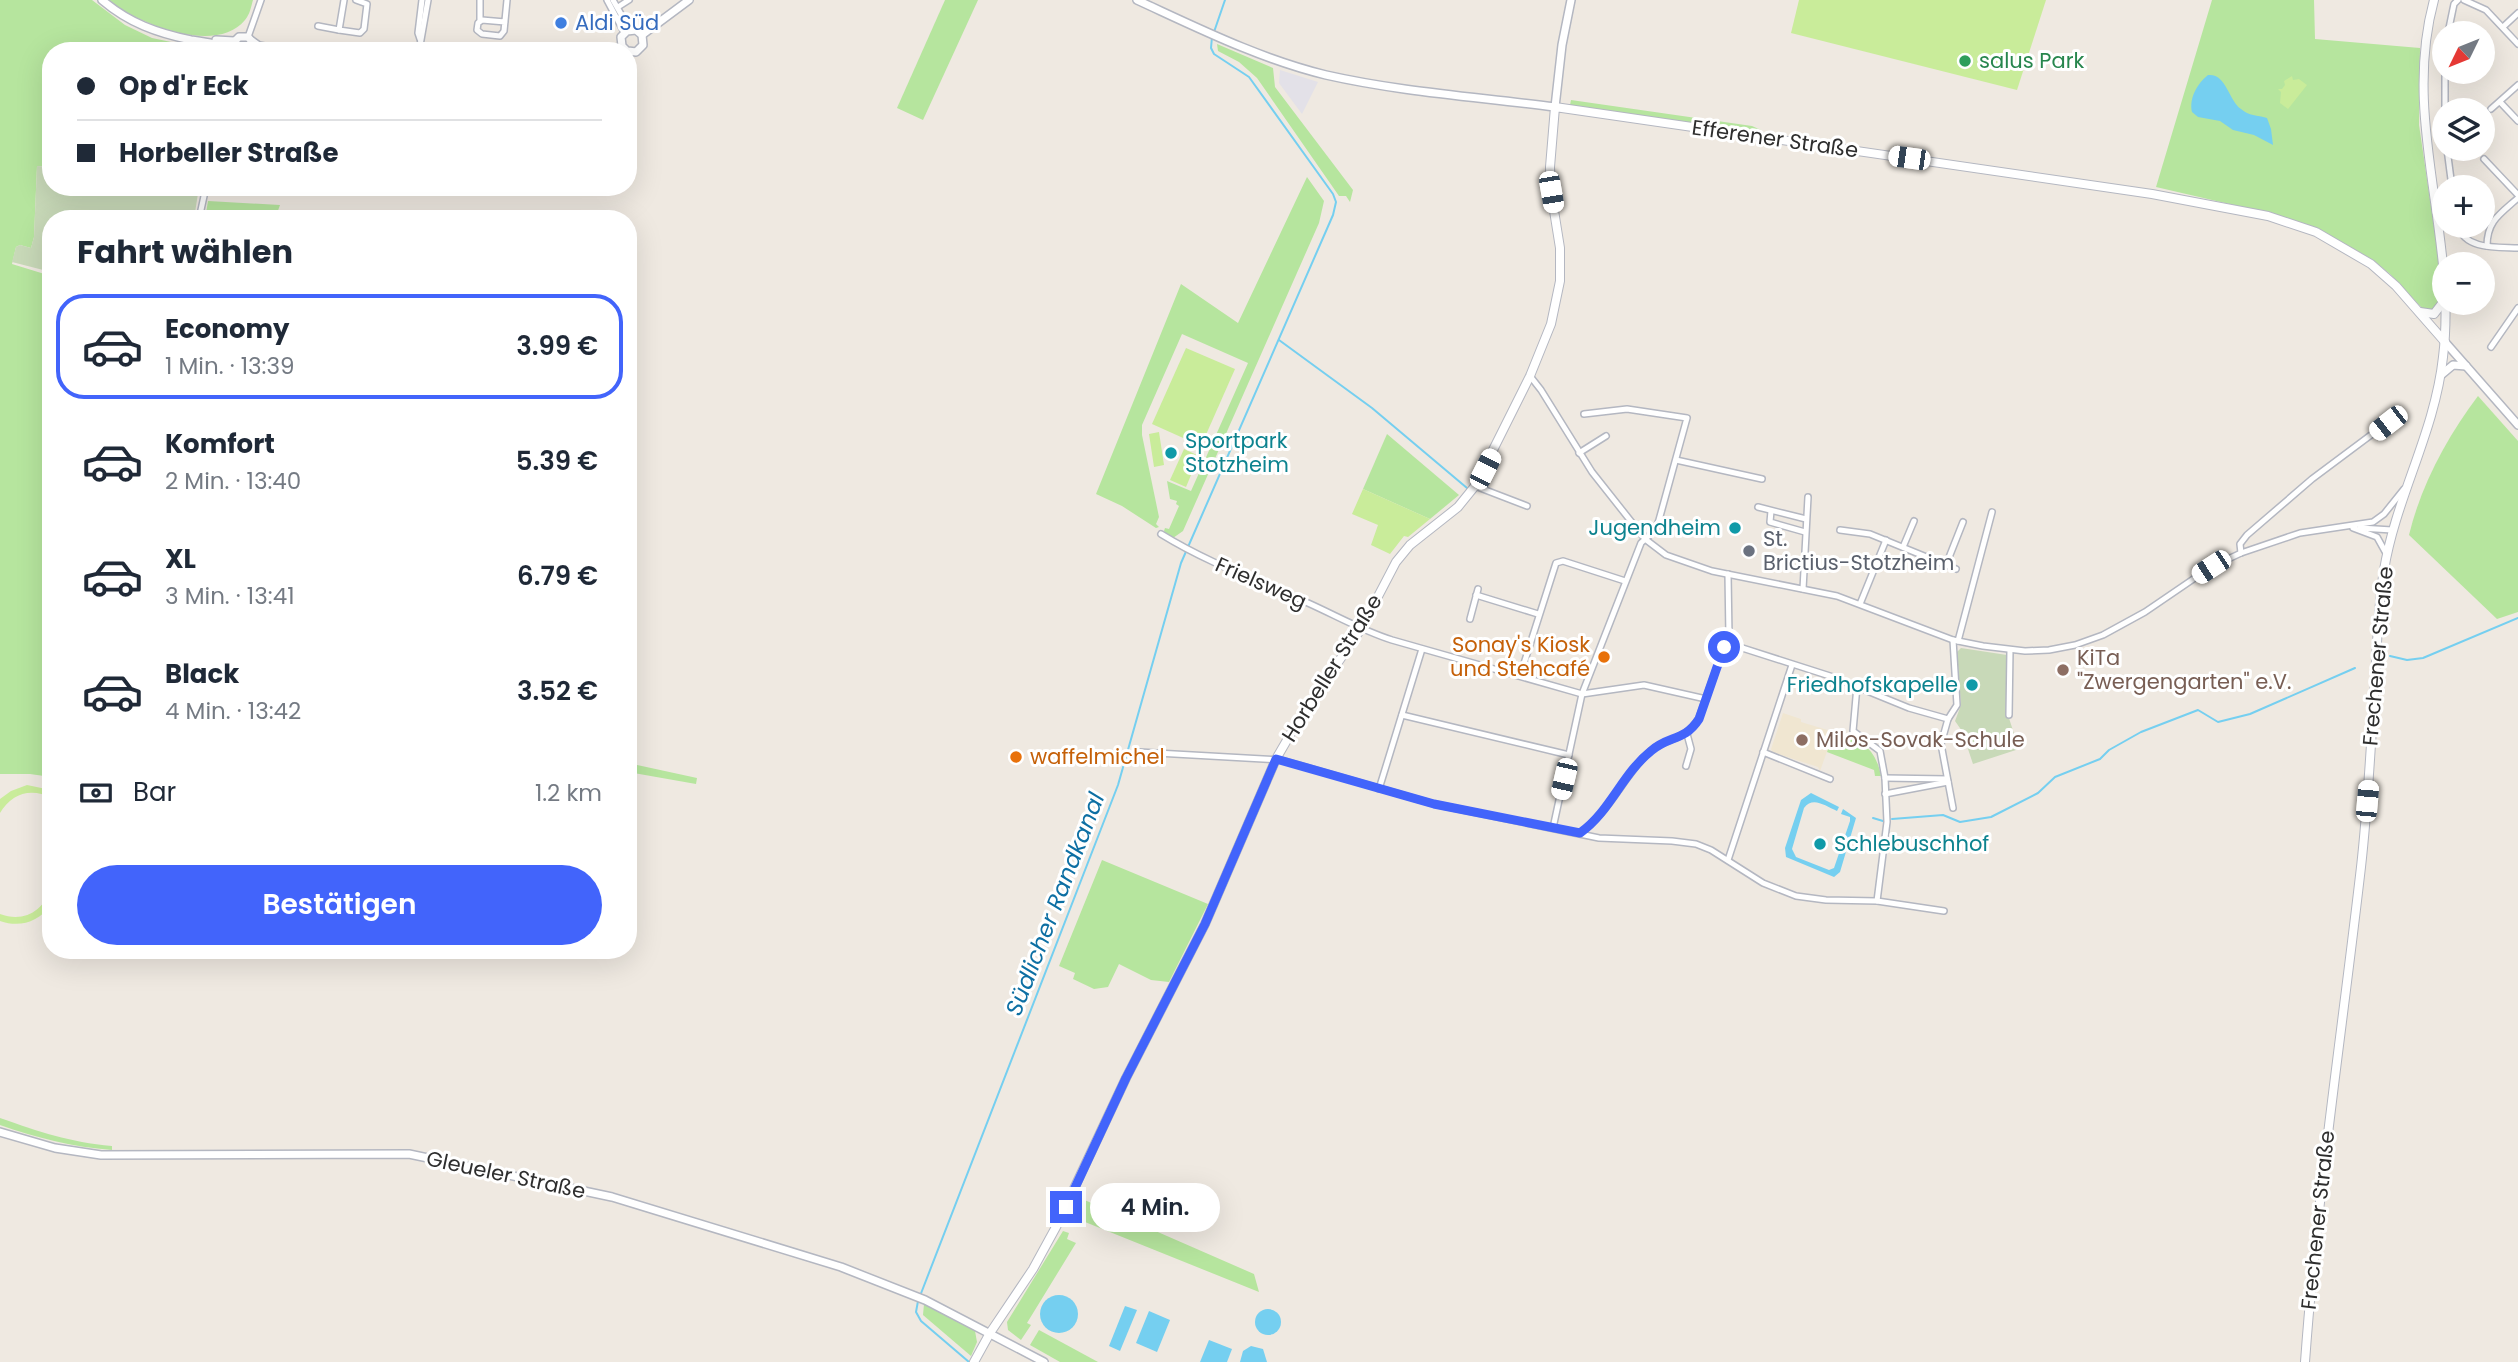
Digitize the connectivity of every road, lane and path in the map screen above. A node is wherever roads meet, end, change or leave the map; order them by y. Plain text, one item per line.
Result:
1 (102, 0) edge
2 (261, 0) edge
3 (344, 0) edge
4 (356, 0) edge
5 (422, 0) edge
6 (428, 0) edge
7 (480, 0) edge
8 (508, 0) edge
9 (607, 0) edge
10 (613, 0) edge
11 (629, 0) edge
12 (689, 0) edge
13 (1137, 0) edge
14 (1571, 0) edge
15 (2434, 0) edge
16 (2458, 0) edge
17 (2464, 0) edge
18 (618, 7) junction
19 (2518, 13) edge
20 (480, 21) junction
21 (2450, 21) edge
22 (505, 22) junction
23 (318, 26) dead end
24 (2503, 27) junction
25 (340, 30) junction
26 (627, 31) junction
27 (642, 35) junction
28 (170, 36) junction
29 (250, 39) junction
30 (420, 39) junction
31 (234, 41) joint
32 (201, 42) edge
33 (251, 42) edge
34 (254, 42) edge
35 (420, 42) edge
36 (621, 42) edge
37 (2518, 44) edge
38 (637, 51) edge
39 (2518, 85) edge
40 (2500, 102) junction
41 (2495, 106) edge
42 (1555, 107) junction
43 (2518, 121) edge
44 (2486, 161) edge
45 (2518, 197) edge
46 (2464, 238) edge
47 (2487, 246) junction
48 (2518, 248) edge
49 (2441, 252) edge
50 (2518, 308) edge
51 (2420, 312) junction
52 (2432, 314) edge
53 (2444, 315) edge
54 (2445, 342) junction
55 (2491, 347) dead end
56 (2467, 366) junction
57 (2441, 375) junction
58 (1530, 376) junction
59 (1584, 414) dead end
60 (2399, 414) dead end
61 (2518, 425) edge
62 (1606, 436) dead end
63 (1579, 453) junction
64 (1676, 460) junction
65 (1762, 479) dead end
66 (2407, 485) junction
67 (1475, 486) junction
68 (1808, 498) dead end
69 (1527, 506) dead end
70 (1758, 507) dead end
71 (1771, 511) junction
72 (1992, 512) dead end
73 (1806, 520) junction
74 (1914, 521) dead end
75 (1963, 522) dead end
76 (2350, 527) junction
77 (1840, 530) dead end
78 (2392, 530) junction
79 (1805, 531) junction
80 (1161, 534) dead end
81 (1646, 539) junction
82 (1886, 540) junction
83 (1903, 547) junction
84 (2241, 552) junction
85 (2387, 555) junction
86 (1946, 565) junction
87 (1956, 569) dead end
88 (1728, 575) junction
89 (1625, 581) junction
90 (1803, 589) junction
91 (1860, 604) junction
92 (1538, 614) junction
93 (1470, 619) dead end
94 (1361, 629) junction
95 (1956, 640) junction
96 (1730, 641) junction
97 (1422, 649) junction
98 (2010, 650) junction
99 (1792, 665) junction
100 (1520, 676) junction
101 (1857, 687) junction
102 (1582, 694) junction
103 (1706, 699) junction
104 (1402, 715) junction
105 (2009, 715) dead end
106 (1948, 719) junction
107 (1687, 734) junction
108 (1139, 752) dead end
109 (1763, 752) junction
110 (1569, 755) junction
111 (1276, 759) junction
112 (1686, 766) dead end
113 (1885, 778) junction
114 (1830, 779) dead end
115 (1947, 781) junction
116 (1379, 789) junction
117 (1885, 794) junction
118 (1953, 808) dead end
119 (1596, 820) junction
120 (1553, 828) junction
121 (1580, 833) junction
122 (1599, 838) junction
123 (1728, 860) junction
124 (1877, 901) junction
125 (1944, 911) dead end
126 (0, 1132) edge
127 (990, 1333) junction
128 (975, 1361) edge
129 (1044, 1362) edge
130 (2305, 1362) edge

1 - 28 street
2 - 29 street
3 - 25 street
4 - 25 street
5 - 30 street
6 - 30 street
7 - 20 street
8 - 22 street
9 - 26 street
10 - 18 street
11 - 18 street
12 - 27 street
13 - 42 street, Efferener Straße
14 - 42 street, Horbeller Straße
15 - 49 main road, Frechener Straße
16 - 21 street
17 - 24 street
18 - 26 street
19 - 24 street
20 - 22 street
20 - 22 street
23 - 25 street
24 - 37 street
26 - 27 street
26 - 36 street
27 - 38 street
28 - 31 street
28 - 32 street
29 - 31 street
29 - 33 street
29 - 34 street
30 - 35 street
39 - 40 street
40 - 41 street
40 - 43 street
42 - 51 main road, Efferener Straße
42 - 58 main road, Horbeller Straße
44 - 45 street
45 - 47 street
46 - 47 street
47 - 48 street
50 - 55 street
51 - 52 main road
51 - 54 main road, Efferener Straße
53 - 54 main road, Frechener Straße
54 - 56 street, Efferener Straße
54 - 57 main road, Frechener Straße
56 - 57 street
56 - 61 street, Efferener Straße
57 - 66 main road, Frechener Straße
58 - 63 street
58 - 67 main road, Horbeller Straße
59 - 64 street
60 - 84 street
62 - 63 street
63 - 81 street
64 - 65 street
64 - 81 street
66 - 76 street
66 - 78 main road, Frechener Straße
67 - 69 street
67 - 94 main road, Horbeller Straße
68 - 73 street
70 - 71 street
71 - 73 street
71 - 79 street
72 - 95 street
73 - 79 street
74 - 83 street
75 - 86 street
76 - 78 street
76 - 84 street
76 - 85 street
77 - 82 street
78 - 85 main road, Frechener Straße
79 - 90 street
80 - 94 street, Frielsweg
81 - 88 street
81 - 89 street
82 - 83 street
82 - 91 street
83 - 86 street
84 - 98 street
85 - 130 main road, Frechener Straße
86 - 87 street
88 - 90 street
88 - 96 street
89 - 92 street
89 - 102 street
90 - 91 street
91 - 95 street
92 - 93 street
92 - 100 street
94 - 97 street, Frielsweg
94 - 111 main road, Horbeller Straße
95 - 98 street
95 - 106 street
96 - 99 street
96 - 103 street
97 - 100 street, Frielsweg
97 - 104 street
98 - 105 street
99 - 101 street
99 - 109 street
100 - 102 street, Frielsweg
101 - 106 street
101 - 113 street
102 - 103 street
102 - 110 street
103 - 107 street
104 - 110 street
104 - 116 street
106 - 115 street
107 - 112 street
107 - 119 street
108 - 111 street
109 - 114 street
109 - 123 street
110 - 120 street
111 - 116 street
111 - 127 main road, Horbeller Straße
113 - 115 street
113 - 117 street
115 - 117 street
115 - 118 street
116 - 120 street
117 - 124 street
119 - 121 street
119 - 122 street
120 - 121 street
121 - 122 street
122 - 123 street
123 - 124 street
124 - 125 street
126 - 127 street, Gleueler Straße
127 - 128 main road, Horbeller Straße
127 - 129 street, Gleueler Straße

